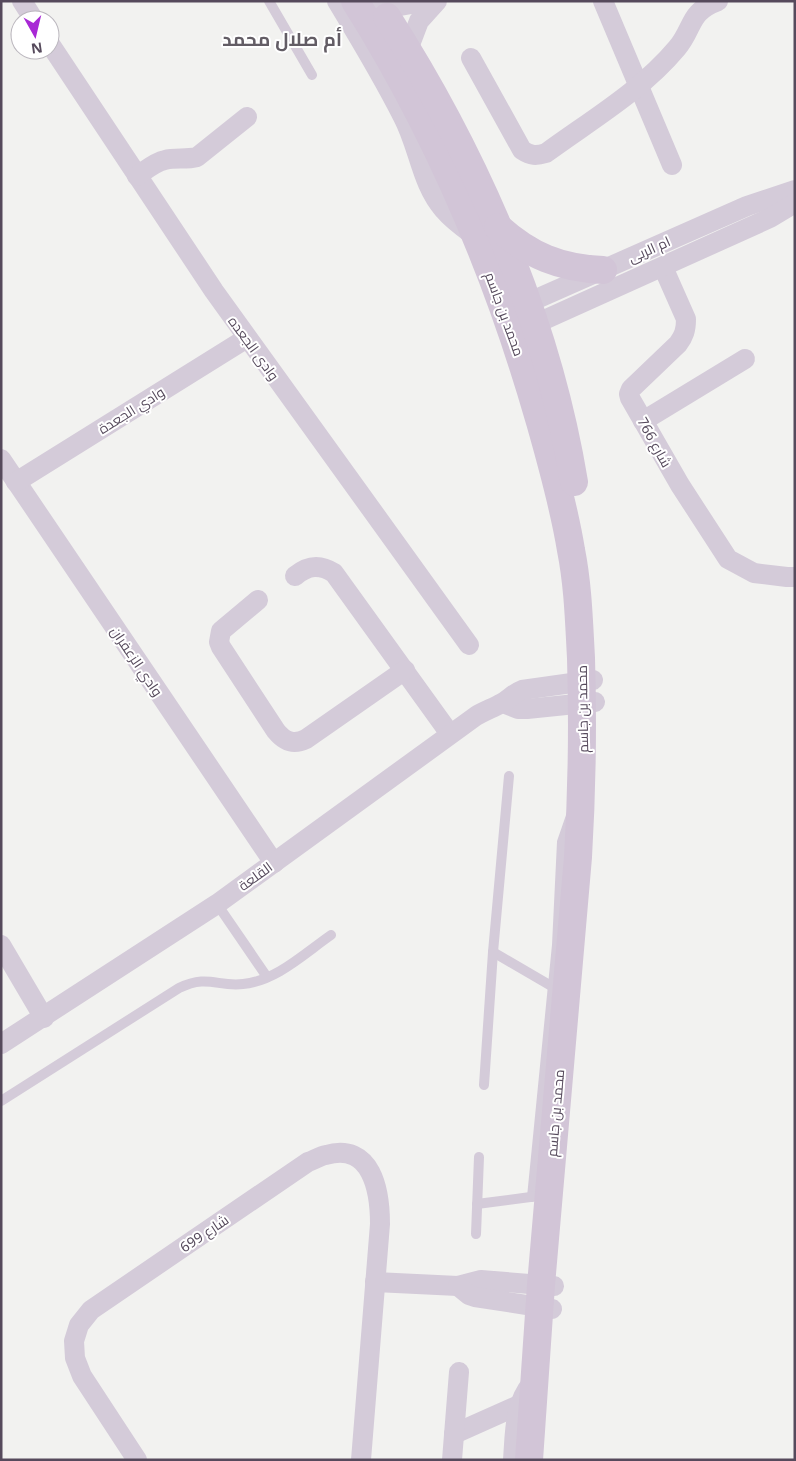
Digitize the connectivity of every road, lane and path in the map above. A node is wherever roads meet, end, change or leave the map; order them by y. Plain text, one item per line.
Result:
1 (269, 1) edge
2 (337, 1) edge
3 (429, 1) edge
4 (437, 1) edge
5 (603, 1) edge
6 (718, 1) edge
7 (370, 2) edge
8 (408, 50) junction
9 (471, 58) dead end
10 (60, 59) edge
11 (312, 75) dead end
12 (639, 86) junction
13 (247, 117) dead end
14 (672, 165) dead end
15 (137, 176) junction
16 (795, 190) edge
17 (795, 204) edge
18 (487, 232) junction
19 (663, 267) junction
20 (603, 270) junction
21 (520, 319) junction
22 (246, 338) junction
23 (745, 358) dead end
24 (643, 421) junction
25 (1, 459) edge
26 (16, 482) junction
27 (295, 576) dead end
28 (795, 576) edge
29 (258, 600) dead end
30 (469, 645) dead end
31 (405, 670) junction
32 (588, 692) junction
33 (450, 734) junction
34 (509, 776) dead end
35 (581, 798) junction
36 (274, 862) junction
37 (217, 904) junction
38 (331, 935) dead end
39 (1, 945) edge
40 (493, 952) junction
41 (267, 977) junction
42 (553, 987) junction
43 (44, 1018) junction
44 (1, 1044) edge
45 (484, 1085) dead end
46 (1, 1102) edge
47 (479, 1158) dead end
48 (540, 1196) junction
49 (477, 1204) junction
50 (476, 1234) dead end
51 (375, 1282) junction
52 (547, 1297) junction
53 (458, 1372) dead end
54 (534, 1381) junction
55 (519, 1404) junction
56 (454, 1434) junction
57 (137, 1460) edge
58 (361, 1460) edge
59 (452, 1460) edge
60 (513, 1460) edge
61 (528, 1460) edge
62 (541, 1460) edge

1 - 11 lane
2 - 18 street
3 - 7 street
4 - 8 street
5 - 12 street
6 - 12 street
7 - 8 street, محمد بن جاسم
7 - 18 street, محمد بن جاسم
8 - 18 street, محمد بن جاسم
9 - 12 street
10 - 15 street, وادى الجعده
12 - 14 street
13 - 15 street
15 - 22 street, وادى الجعده
16 - 20 street, ام الربى
17 - 19 street, ام الربى
18 - 20 street
18 - 21 street, محمد بن جاسم
19 - 21 street, ام الربى
19 - 24 street, شارع 766
20 - 21 street, ام الربى
21 - 32 street, محمد بن جاسم
22 - 26 street, وادي الجعدة
22 - 30 street, وادى الجعده
23 - 24 street
24 - 28 street, شارع 766
25 - 26 street, وادي الزعفران
26 - 36 street, وادي الزعفران
27 - 31 street
29 - 31 street
31 - 33 street
32 - 33 street, القلعة
32 - 35 street, محمد بن جاسم
32 - 52 street, محمد بن جاسم
33 - 36 street, القلعة
34 - 40 lane
35 - 42 lane
35 - 48 street, محمد بن جاسم
36 - 37 street, القلعة
37 - 41 lane
37 - 43 street, القلعة
38 - 41 lane
39 - 43 street
40 - 42 lane
40 - 45 lane
41 - 46 lane
42 - 48 lane
43 - 44 street, القلعة
47 - 49 lane
48 - 49 lane
48 - 52 street, محمد بن جاسم
49 - 50 lane
51 - 52 street
51 - 57 street, شارع 699
51 - 58 street, شارع 699
52 - 54 street, محمد بن جاسم
52 - 62 street, محمد بن جاسم
53 - 56 street
54 - 55 street
54 - 61 street, محمد بن جاسم
55 - 56 street
55 - 60 street
56 - 59 street

